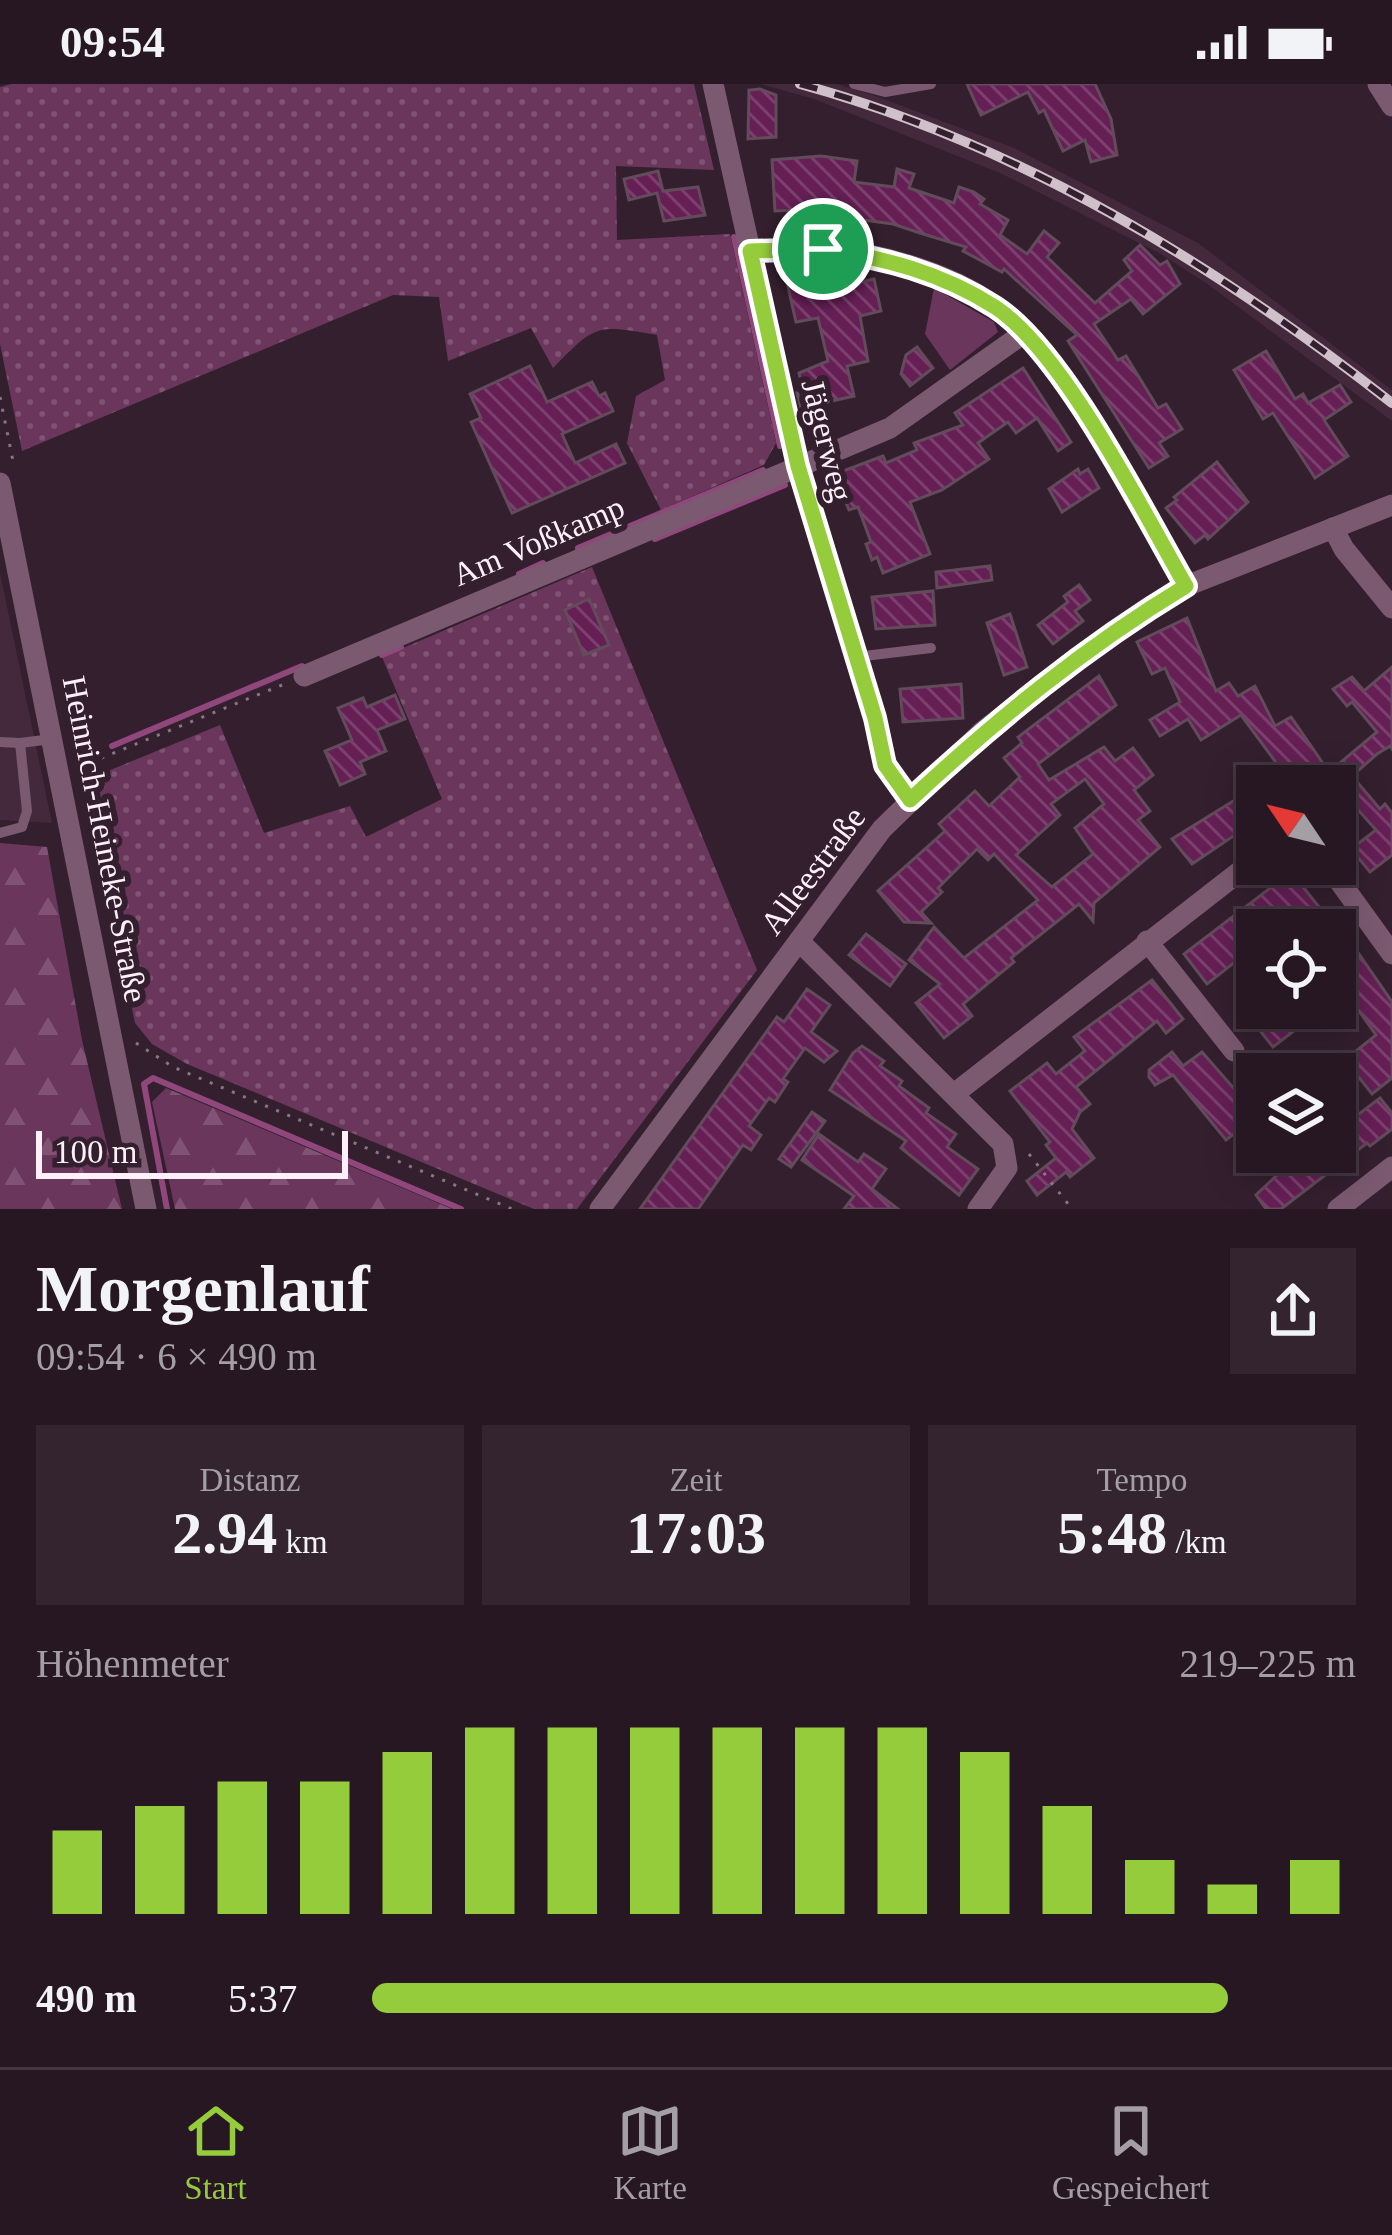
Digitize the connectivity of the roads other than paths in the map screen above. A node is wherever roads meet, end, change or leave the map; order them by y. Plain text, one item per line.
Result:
1 (713, 84) edge
2 (854, 84) edge
3 (931, 84) edge
4 (1378, 84) edge
5 (1392, 106) edge
6 (750, 251) junction
7 (1024, 333) junction
8 (798, 466) junction
9 (0, 483) edge
10 (1392, 505) edge
11 (1334, 528) junction
12 (1186, 586) junction
13 (1392, 608) edge
14 (931, 648) dead end
15 (856, 657) junction
16 (304, 676) road end
17 (52, 739) junction
18 (0, 742) edge
19 (20, 742) junction
20 (910, 800) junction
21 (0, 833) edge
22 (1236, 874) edge
23 (1342, 885) edge
24 (799, 941) junction
25 (1147, 941) junction
26 (1392, 954) edge
27 (1234, 1051) dead end
28 (954, 1094) junction
29 (1392, 1167) edge
30 (146, 1209) edge
31 (600, 1209) edge
32 (978, 1209) edge
33 (1338, 1209) edge

1 - 6 street, Jägerweg
2 - 3 lane
4 - 5 street
6 - 7 street
6 - 8 street, Jägerweg
7 - 8 street, Am Voßkamp
7 - 12 street
8 - 15 street, Jägerweg
8 - 16 street, Am Voßkamp
9 - 17 street, Heinrich-Heineke-Straße
10 - 11 street, Alleestraße
11 - 12 street, Alleestraße
11 - 13 street
12 - 20 street, Alleestraße
14 - 15 lane
15 - 20 street, Jägerweg
17 - 19 lane
17 - 30 street, Heinrich-Heineke-Straße
18 - 19 lane
19 - 21 lane
20 - 24 street, Alleestraße
22 - 25 street
23 - 26 street
24 - 28 street
24 - 31 street, Alleestraße
25 - 27 street
25 - 28 street
28 - 32 street
29 - 33 street

